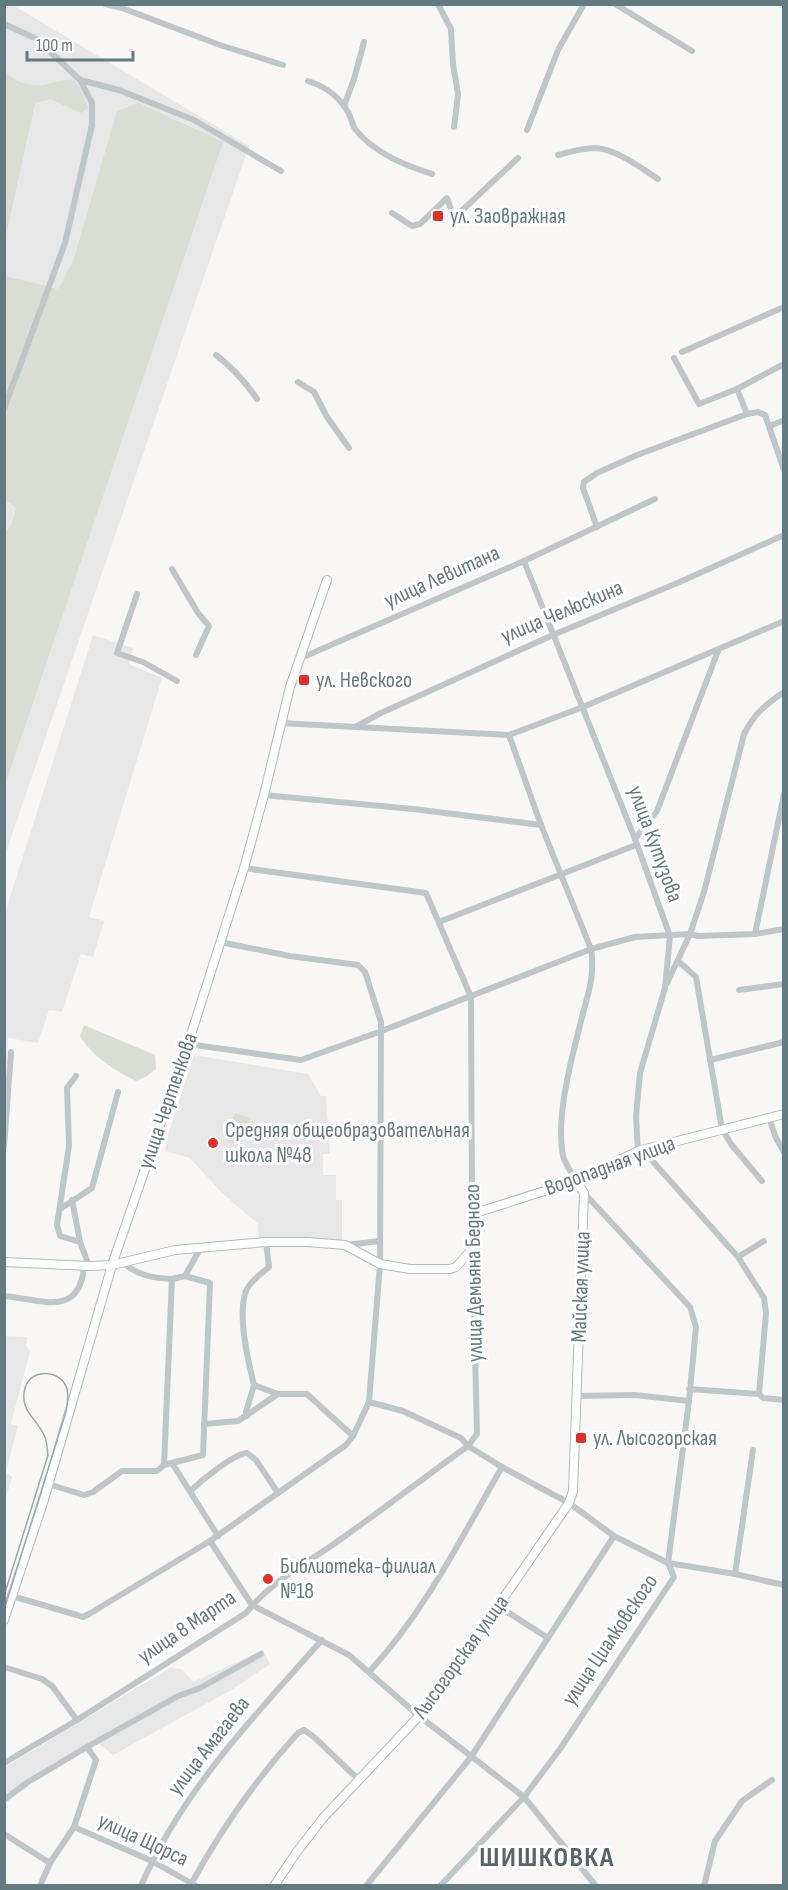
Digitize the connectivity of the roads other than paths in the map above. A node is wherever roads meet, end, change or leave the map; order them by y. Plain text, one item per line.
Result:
1 (105, 4) edge
2 (438, 4) edge
3 (584, 4) edge
4 (615, 4) edge
5 (122, 6) edge
6 (4, 24) edge
7 (364, 42) dead end
8 (692, 51) dead end
9 (283, 65) dead end
10 (80, 80) junction
11 (308, 81) dead end
12 (344, 106) junction
13 (454, 127) dead end
14 (527, 130) dead end
15 (558, 155) dead end
16 (518, 158) dead end
17 (281, 171) dead end
18 (432, 174) dead end
19 (658, 179) dead end
20 (392, 213) dead end
21 (783, 307) edge
22 (682, 352) dead end
23 (216, 355) dead end
24 (674, 358) dead end
25 (783, 364) edge
26 (298, 382) dead end
27 (737, 389) junction
28 (257, 399) dead end
29 (4, 409) edge
30 (747, 414) junction
31 (783, 420) edge
32 (770, 426) junction
33 (349, 448) dead end
34 (783, 470) edge
35 (656, 499) dead end
36 (597, 527) junction
37 (783, 535) edge
38 (524, 561) junction
39 (172, 569) dead end
40 (327, 580) dead end
41 (137, 594) dead end
42 (783, 621) edge
43 (553, 634) junction
44 (718, 651) junction
45 (196, 654) dead end
46 (301, 658) junction
47 (177, 681) dead end
48 (783, 692) edge
49 (583, 707) junction
50 (280, 723) junction
51 (356, 726) junction
52 (509, 735) junction
53 (783, 794) edge
54 (264, 795) junction
55 (541, 825) junction
56 (636, 842) junction
57 (244, 868) junction
58 (562, 874) junction
59 (439, 922) junction
60 (783, 929) edge
61 (690, 934) junction
62 (755, 934) junction
63 (670, 936) junction
64 (220, 942) junction
65 (591, 949) junction
66 (678, 961) junction
67 (783, 984) edge
68 (665, 988) junction
69 (739, 990) dead end
70 (471, 997) junction
71 (379, 1032) junction
72 (783, 1042) edge
73 (189, 1044) junction
74 (11, 1052) dead end
75 (710, 1060) junction
76 (76, 1076) dead end
77 (118, 1092) dead end
78 (783, 1114) edge
79 (769, 1118) junction
80 (722, 1129) junction
81 (4, 1147) edge
82 (638, 1151) junction
83 (783, 1152) edge
84 (576, 1180) junction
85 (762, 1181) dead end
86 (585, 1193) junction
87 (72, 1200) junction
88 (60, 1209) junction
89 (472, 1214) junction
90 (380, 1241) junction
91 (764, 1241) dead end
92 (80, 1242) junction
93 (266, 1242) junction
94 (345, 1245) junction
95 (473, 1248) junction
96 (200, 1249) junction
97 (738, 1257) junction
98 (4, 1262) edge
99 (122, 1262) junction
100 (112, 1264) junction
101 (380, 1264) junction
102 (86, 1266) junction
103 (473, 1270) joint
104 (185, 1276) junction
105 (172, 1279) junction
106 (4, 1296) edge
107 (254, 1385) junction
108 (689, 1389) junction
109 (279, 1394) junction
110 (759, 1394) junction
111 (577, 1396) junction
112 (783, 1400) edge
113 (689, 1401) junction
114 (369, 1402) junction
115 (247, 1416) junction
116 (204, 1424) junction
117 (353, 1436) junction
118 (468, 1446) junction
119 (753, 1450) dead end
120 (168, 1464) junction
121 (502, 1467) junction
122 (48, 1484) junction
123 (190, 1491) junction
124 (278, 1493) junction
125 (569, 1503) junction
126 (218, 1536) junction
127 (614, 1536) junction
128 (210, 1541) junction
129 (668, 1563) junction
130 (735, 1574) junction
131 (783, 1585) edge
132 (12, 1596) junction
133 (252, 1605) junction
134 (498, 1606) junction
135 (4, 1620) edge
136 (548, 1638) junction
137 (322, 1640) junction
138 (261, 1654) dead end
139 (4, 1667) edge
140 (369, 1672) junction
141 (419, 1716) junction
142 (77, 1720) junction
143 (87, 1747) junction
144 (471, 1757) junction
145 (4, 1763) edge
146 (359, 1780) junction
147 (772, 1780) dead end
148 (524, 1797) junction
149 (4, 1800) edge
150 (74, 1827) junction
151 (4, 1834) edge
152 (152, 1861) junction
153 (50, 1863) junction
154 (193, 1885) edge
155 (40, 1886) edge
156 (141, 1886) edge
157 (274, 1886) edge
158 (366, 1886) edge
159 (440, 1886) edge
160 (596, 1886) edge
161 (704, 1886) edge

1 - 5 street
2 - 13 street
3 - 14 street
4 - 8 street
5 - 9 street
6 - 10 street
7 - 12 street
10 - 17 street
10 - 29 street
11 - 12 street
12 - 18 street
15 - 19 street
16 - 20 street
21 - 22 street
23 - 28 street
24 - 27 street
25 - 27 street
26 - 33 street
27 - 30 street
30 - 32 street
30 - 36 street
31 - 32 street
32 - 34 street
35 - 36 street, улица Левитана
36 - 38 street, улица Левитана
37 - 43 street, улица Челюскина
38 - 43 street, улица Кутузова
38 - 46 street, улица Левитана
39 - 45 street
40 - 46 street, улица Чертенкова
41 - 47 street
42 - 44 street
43 - 49 street, улица Кутузова
43 - 51 street, улица Челюскина
44 - 49 street
44 - 56 street
46 - 50 street, улица Чертенкова
48 - 61 street
49 - 52 street
49 - 56 street, улица Кутузова
50 - 51 street
50 - 54 street, улица Чертенкова
51 - 52 street
52 - 55 street
53 - 62 street
54 - 55 street
54 - 57 street, улица Чертенкова
55 - 58 street
56 - 58 street
56 - 63 street, улица Кутузова
57 - 59 street, улица Демьяна Бедного
57 - 64 street, улица Чертенкова
58 - 59 street
58 - 65 street
59 - 70 street, улица Демьяна Бедного
60 - 62 street
61 - 62 street
61 - 63 street
61 - 66 street
63 - 65 street
63 - 68 street, улица Кутузова
64 - 71 street
64 - 73 street, улица Чертенкова
65 - 70 street
65 - 84 street
66 - 68 street
66 - 75 street
67 - 69 street
68 - 82 street, улица Кутузова
70 - 71 street
70 - 89 street, улица Демьяна Бедного
71 - 73 street
71 - 90 street
72 - 75 street
73 - 100 street, улица Чертенкова
74 - 81 street
75 - 80 street
76 - 88 street
77 - 87 street
78 - 79 street, Водопадная улица
79 - 80 street, Водопадная улица
79 - 83 street
80 - 82 street, Водопадная улица
80 - 85 street
82 - 84 street, Водопадная улица
82 - 97 street
84 - 86 street
84 - 89 street, Водопадная улица
86 - 108 street, улица Циалковского
86 - 111 street, Майская улица
87 - 88 street
87 - 92 street
88 - 92 street
89 - 95 street, улица Демьяна Бедного
90 - 94 street
90 - 101 street
91 - 97 street
92 - 102 street
93 - 94 street
93 - 96 street
93 - 107 street
94 - 101 street
95 - 101 street
95 - 103 street, улица Демьяна Бедного
96 - 99 street
96 - 104 street
97 - 110 street
98 - 102 street
99 - 100 street
99 - 105 street
100 - 102 street
100 - 122 street, улица Чертенкова
101 - 114 street
102 - 106 street
103 - 118 street, улица Демьяна Бедного
104 - 105 street
104 - 116 street
105 - 120 street
107 - 109 street
107 - 115 street
108 - 110 street
108 - 113 street, улица Циалковского
109 - 115 street
109 - 117 street
110 - 112 street
111 - 113 street
111 - 125 street, Лысогорская улица
113 - 129 street, улица Циалковского
114 - 117 street
114 - 118 street
115 - 116 street
116 - 120 street
117 - 124 street
118 - 121 street
118 - 133 street, улица 8 Марта
119 - 130 street
120 - 122 street
120 - 123 street
121 - 125 street
121 - 140 street
122 - 132 street, улица Чертенкова
123 - 124 street
123 - 126 street
124 - 126 street
125 - 127 street
125 - 134 street, Лысогорская улица
126 - 128 street
127 - 129 street
127 - 136 street
128 - 132 street
128 - 133 street
129 - 130 street
129 - 148 street, улица Циалковского
130 - 131 street
132 - 135 street, улица Чертенкова
133 - 137 street
133 - 142 street, улица 8 Марта
134 - 136 street
134 - 141 street, Лысогорская улица
136 - 144 street
137 - 140 street
137 - 152 street, улица Амагаева
138 - 143 street
139 - 142 street
140 - 141 street
141 - 144 street
141 - 146 street, Лысогорская улица
142 - 145 street, улица 8 Марта
143 - 149 street
143 - 150 street, улица Щорса
144 - 148 street
144 - 158 street
146 - 154 street
146 - 157 street, Лысогорская улица
147 - 161 street
148 - 159 street, улица Циалковского
148 - 160 street
150 - 152 street, улица Щорса
150 - 153 street, улица Щорса
151 - 153 street
152 - 154 street, улица Щорса
152 - 156 street, улица Амагаева
153 - 155 street, улица Щорса

